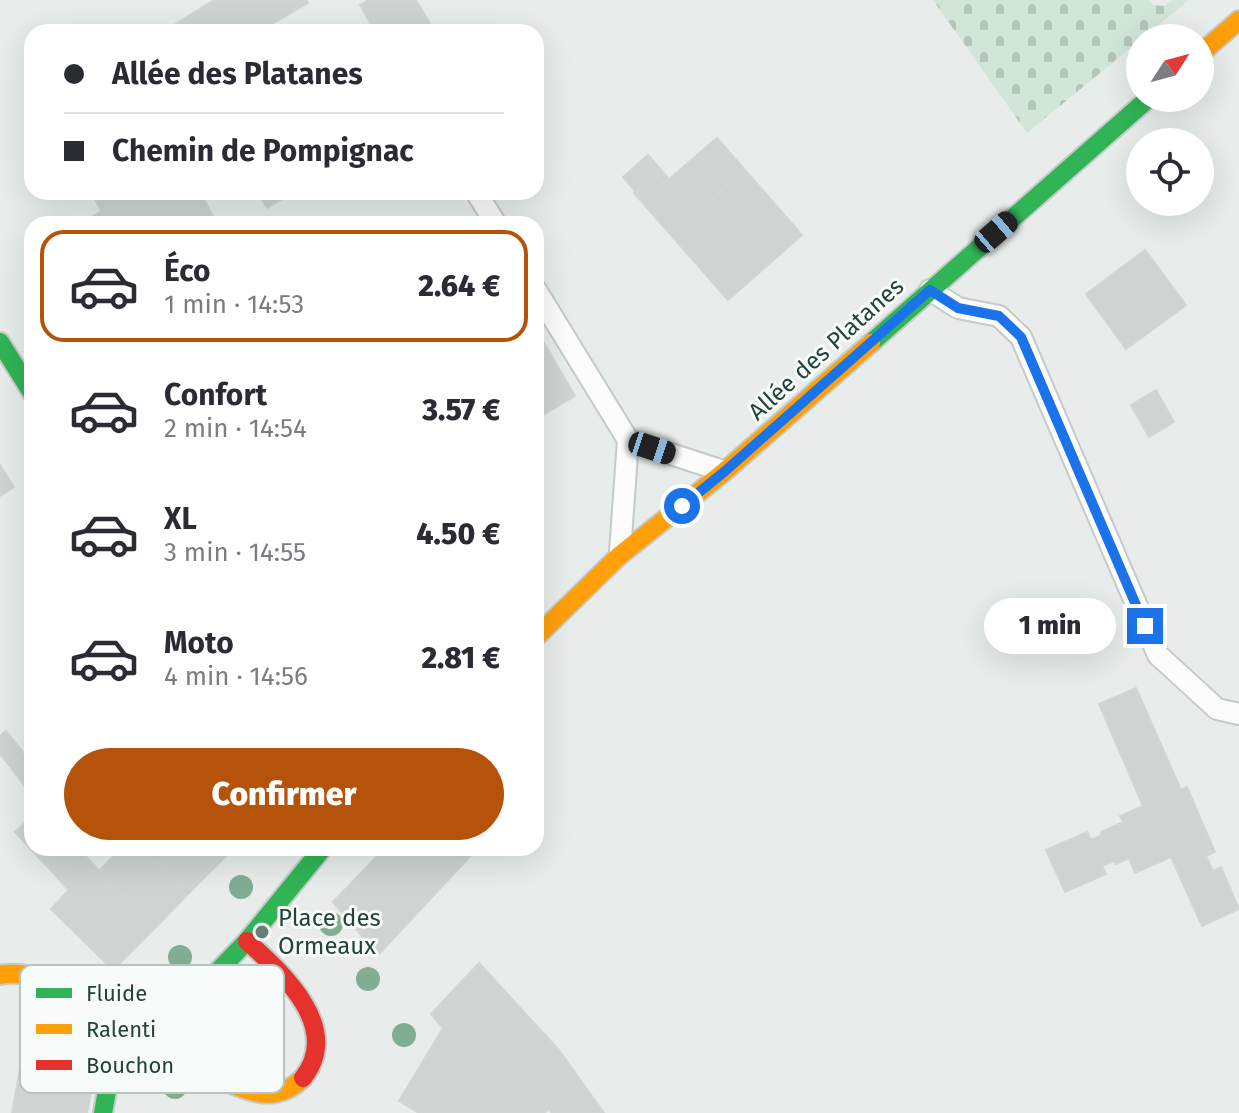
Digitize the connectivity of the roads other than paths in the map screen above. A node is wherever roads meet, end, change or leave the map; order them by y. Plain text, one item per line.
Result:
1 (1239, 20) edge
2 (1214, 42) edge
3 (1133, 112) edge
4 (930, 290) junction
5 (544, 303) edge
6 (0, 342) edge
7 (24, 380) edge
8 (628, 440) junction
9 (724, 472) junction
10 (619, 556) junction
11 (544, 629) edge
12 (1239, 714) edge
13 (316, 856) edge
14 (247, 941) junction
15 (224, 965) edge
16 (273, 965) edge
17 (20, 974) edge
18 (0, 975) edge
19 (284, 976) edge
20 (284, 1091) edge
21 (107, 1093) edge
22 (259, 1093) edge
23 (279, 1093) edge
24 (103, 1113) edge

1 - 2 street
3 - 4 street, Allée des Platanes
4 - 9 street, Allée des Platanes
4 - 12 lane
5 - 8 lane
6 - 7 street
8 - 9 lane
8 - 10 lane
9 - 10 street, Allée des Platanes
10 - 11 street, Allée des Platanes
13 - 14 street
14 - 15 street
14 - 16 street
17 - 18 street
19 - 20 street
21 - 24 street
22 - 23 street

